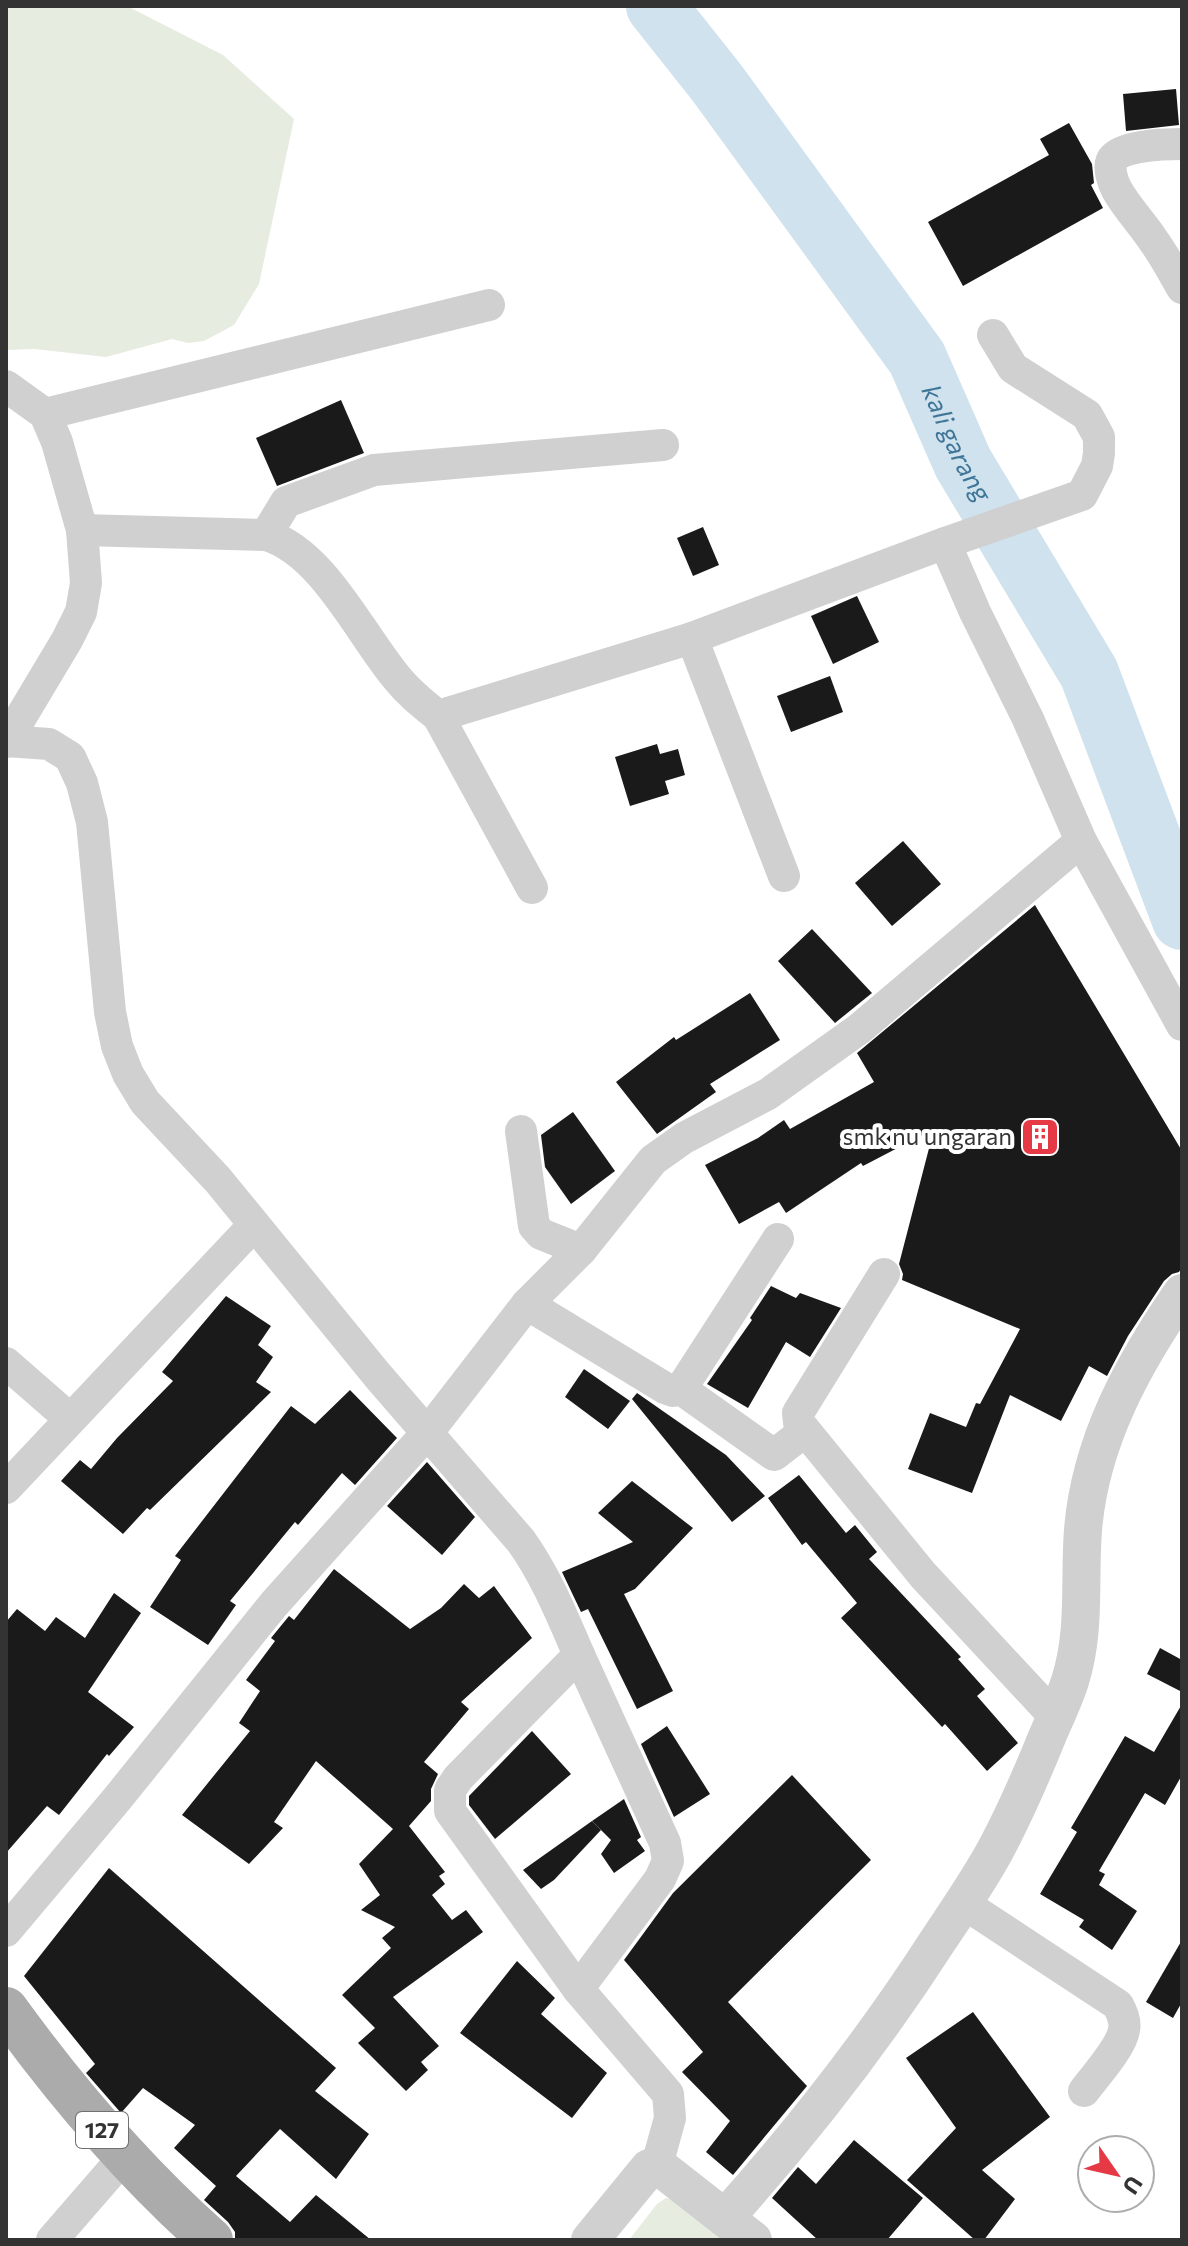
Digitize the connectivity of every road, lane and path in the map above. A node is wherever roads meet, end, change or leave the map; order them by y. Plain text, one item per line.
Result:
1 (1182, 144) edge
2 (1182, 288) edge
3 (489, 305) dead end
4 (993, 335) dead end
5 (6, 386) edge
6 (45, 414) junction
7 (663, 445) dead end
8 (82, 530) junction
9 (266, 535) junction
10 (959, 539) junction
11 (692, 638) junction
12 (438, 716) junction
13 (6, 742) edge
14 (1081, 841) junction
15 (784, 876) dead end
16 (532, 888) dead end
17 (1182, 1025) edge
18 (521, 1131) dead end
19 (254, 1225) junction
20 (778, 1239) dead end
21 (581, 1250) junction
22 (884, 1274) dead end
23 (1182, 1280) edge
24 (1182, 1293) edge
25 (527, 1304) junction
26 (1153, 1334) junction
27 (6, 1363) edge
28 (681, 1389) junction
29 (69, 1418) junction
30 (805, 1431) junction
31 (428, 1432) junction
32 (6, 1488) edge
33 (579, 1655) junction
34 (1055, 1717) junction
35 (963, 1903) junction
36 (6, 1931) edge
37 (578, 1989) junction
38 (6, 2009) edge
39 (1084, 2091) dead end
40 (124, 2157) junction
41 (657, 2165) junction
42 (739, 2229) edge
43 (52, 2240) edge
44 (211, 2240) edge
45 (590, 2240) edge

1 - 2 street
3 - 6 street
4 - 10 street
5 - 6 street
6 - 8 street
7 - 9 street
8 - 9 street
8 - 13 street
9 - 12 street
10 - 11 street
10 - 14 street
11 - 12 street
11 - 15 street
12 - 16 street
13 - 19 street
14 - 17 street
14 - 21 street
18 - 21 street
19 - 29 street
19 - 31 street
20 - 28 street
21 - 25 street
22 - 30 street
23 - 26 street
24 - 26 street
25 - 28 street
25 - 31 street
26 - 34 street
27 - 29 street
28 - 30 street
29 - 32 street
30 - 34 street
31 - 33 street
31 - 36 street
33 - 37 street
33 - 37 street
34 - 35 street
35 - 39 street
35 - 42 street
37 - 41 street
38 - 40 main road, 127
40 - 43 street
40 - 44 main road, 127
41 - 42 street
41 - 45 street

